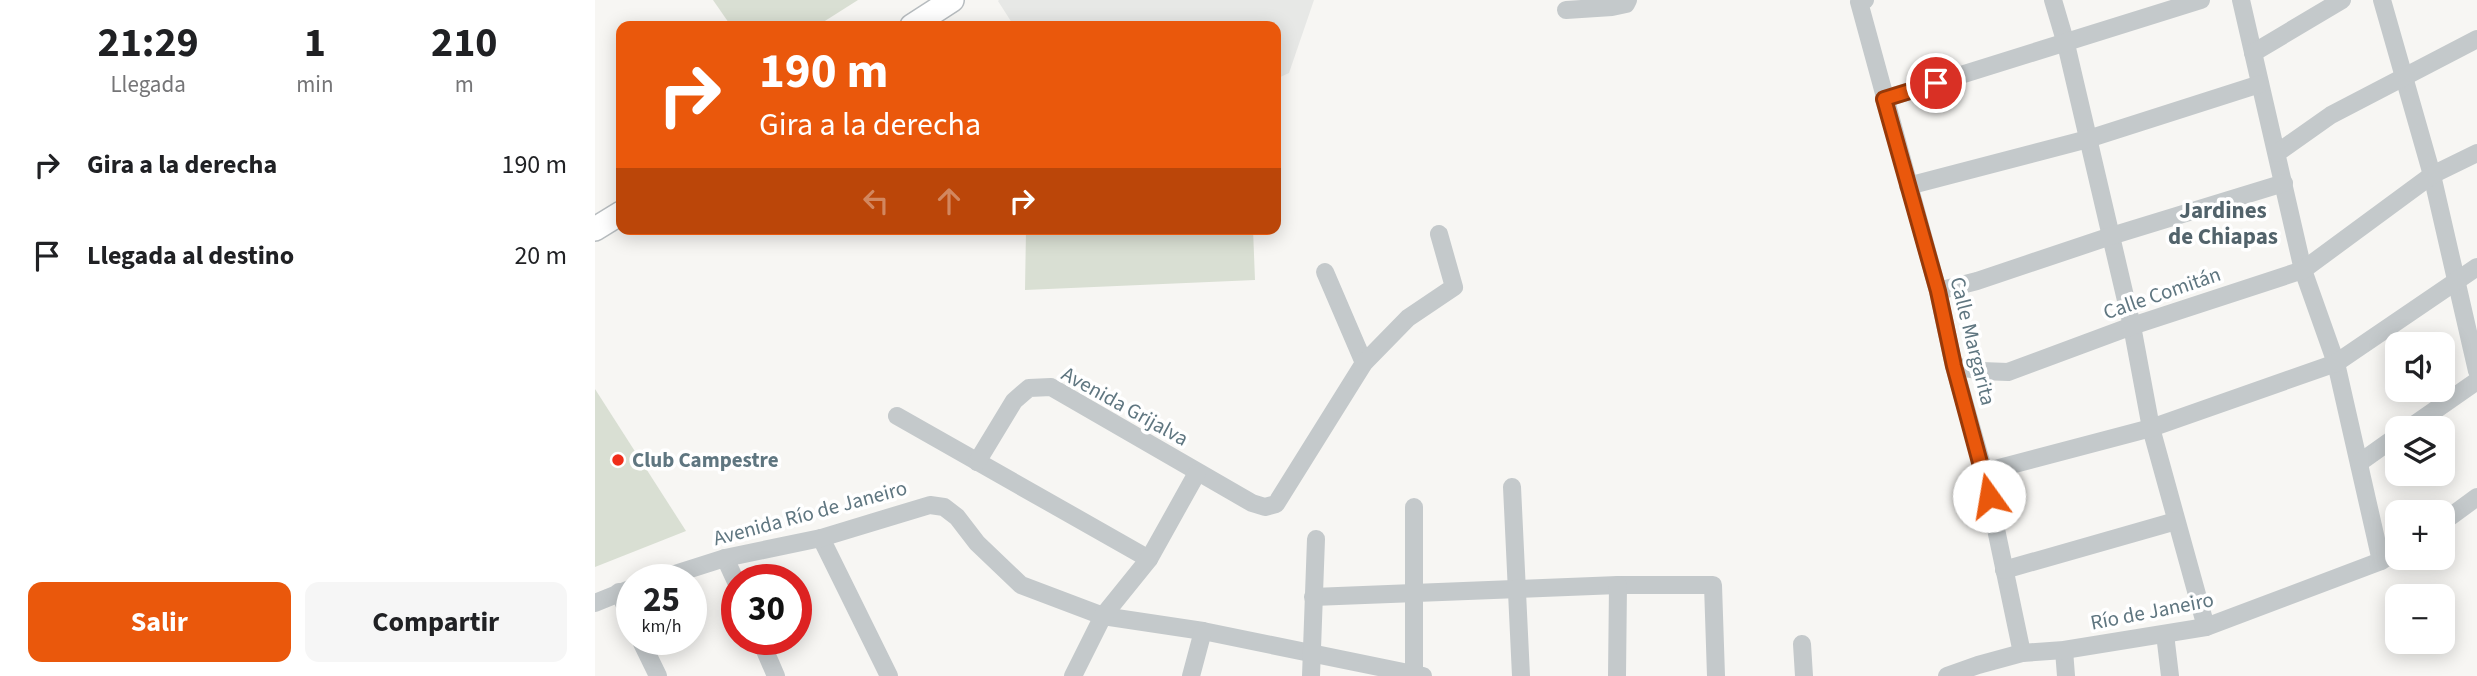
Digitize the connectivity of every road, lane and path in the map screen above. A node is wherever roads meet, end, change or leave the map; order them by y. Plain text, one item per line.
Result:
1 (952, 0) edge
2 (1628, 0) edge
3 (2053, 0) edge
4 (2201, 0) edge
5 (2241, 0) edge
6 (2343, 0) edge
7 (2382, 0) edge
8 (1862, 1) edge
9 (1566, 10) dead end
10 (920, 21) edge
11 (2477, 39) edge
12 (2066, 44) junction
13 (2253, 54) junction
14 (2404, 76) junction
15 (2260, 84) junction
16 (1884, 99) junction
17 (2088, 139) junction
18 (2277, 153) junction
19 (2477, 153) edge
20 (2433, 175) junction
21 (2284, 183) junction
22 (1907, 186) junction
23 (616, 216) edge
24 (595, 229) edge
25 (1439, 234) dead end
26 (2111, 236) junction
27 (2477, 267) edge
28 (2303, 270) junction
29 (1325, 272) dead end
30 (2456, 281) junction
31 (1938, 291) junction
32 (2132, 326) junction
33 (1364, 363) junction
34 (2336, 363) junction
35 (1954, 366) junction
36 (2477, 371) edge
37 (2477, 381) edge
38 (897, 416) dead end
39 (2427, 416) edge
40 (2151, 428) junction
41 (2385, 445) edge
42 (977, 462) junction
43 (2359, 463) junction
44 (1197, 472) junction
45 (1984, 472) junction
46 (1513, 487) dead end
47 (2477, 497) edge
48 (1414, 507) dead end
49 (2455, 513) edge
50 (2176, 521) junction
51 (821, 538) junction
52 (1316, 539) dead end
53 (726, 558) junction
54 (2385, 558) edge
55 (1149, 559) junction
56 (2381, 561) junction
57 (707, 564) edge
58 (729, 564) edge
59 (2004, 570) junction
60 (1618, 585) junction
61 (1517, 589) junction
62 (1414, 592) junction
63 (616, 594) edge
64 (1313, 597) junction
65 (595, 603) edge
66 (1103, 616) junction
67 (2206, 627) junction
68 (1203, 631) junction
69 (2165, 634) junction
70 (1802, 644) dead end
71 (2063, 650) junction
72 (2022, 653) junction
73 (1311, 654) junction
74 (648, 655) edge
75 (767, 655) edge
76 (1418, 675) edge
77 (1957, 675) edge
78 (658, 676) edge
79 (776, 676) edge
80 (889, 676) edge
81 (1073, 676) edge
82 (1191, 676) edge
83 (1311, 676) edge
84 (1521, 676) edge
85 (1617, 676) edge
86 (1716, 676) edge
87 (1804, 676) edge
88 (2066, 676) edge
89 (2170, 676) edge

1 - 10 main road
2 - 9 street
3 - 12 street
4 - 12 street
5 - 13 street
6 - 13 street
7 - 14 street
8 - 16 street, Calle Margarita
11 - 14 street
12 - 16 street
12 - 17 street
13 - 15 street
14 - 18 street
14 - 20 street
15 - 17 street
15 - 18 street
16 - 22 street, Calle Margarita
17 - 22 street
17 - 26 street
18 - 21 street
19 - 20 street, Calle Comitán
20 - 28 street, Calle Comitán
20 - 30 street
21 - 26 street
21 - 28 street
22 - 31 street, Calle Margarita
23 - 24 main road
25 - 33 street
26 - 31 street
26 - 32 street
27 - 30 street
28 - 32 street, Calle Comitán
28 - 34 street
29 - 33 street
30 - 34 street
30 - 36 street
31 - 35 street, Calle Margarita
32 - 35 street, Calle Comitán
32 - 40 street
33 - 44 street, Avenida Grijalva
34 - 40 street
34 - 43 street
35 - 45 street, Calle Margarita
37 - 39 street
38 - 42 street
40 - 45 street
40 - 50 street
41 - 43 street
42 - 44 street, Avenida Grijalva
42 - 55 street
43 - 56 street
44 - 55 street
45 - 59 street, Calle Margarita
46 - 61 street
47 - 49 street
48 - 62 street
50 - 59 street
50 - 67 street
51 - 53 street, Avenida Río de Janeiro
51 - 66 street, Avenida Río de Janeiro
51 - 80 street
52 - 64 street
53 - 57 street, Avenida Río de Janeiro
53 - 58 street
54 - 56 street, Río de Janeiro
55 - 66 street
56 - 67 street, Río de Janeiro
59 - 72 street, Calle Margarita
60 - 61 street
60 - 85 street
60 - 86 street
61 - 62 street
61 - 84 street
62 - 64 street
62 - 76 street
63 - 65 street
64 - 73 street
66 - 68 street, Avenida Río de Janeiro
66 - 81 street
67 - 69 street, Río de Janeiro
68 - 73 street, Avenida Río de Janeiro
68 - 82 street
69 - 71 street, Río de Janeiro
69 - 89 street
70 - 87 street
71 - 72 street, Río de Janeiro
71 - 88 street
72 - 77 street, Río de Janeiro
73 - 76 street
73 - 83 street
74 - 78 street
75 - 79 street

